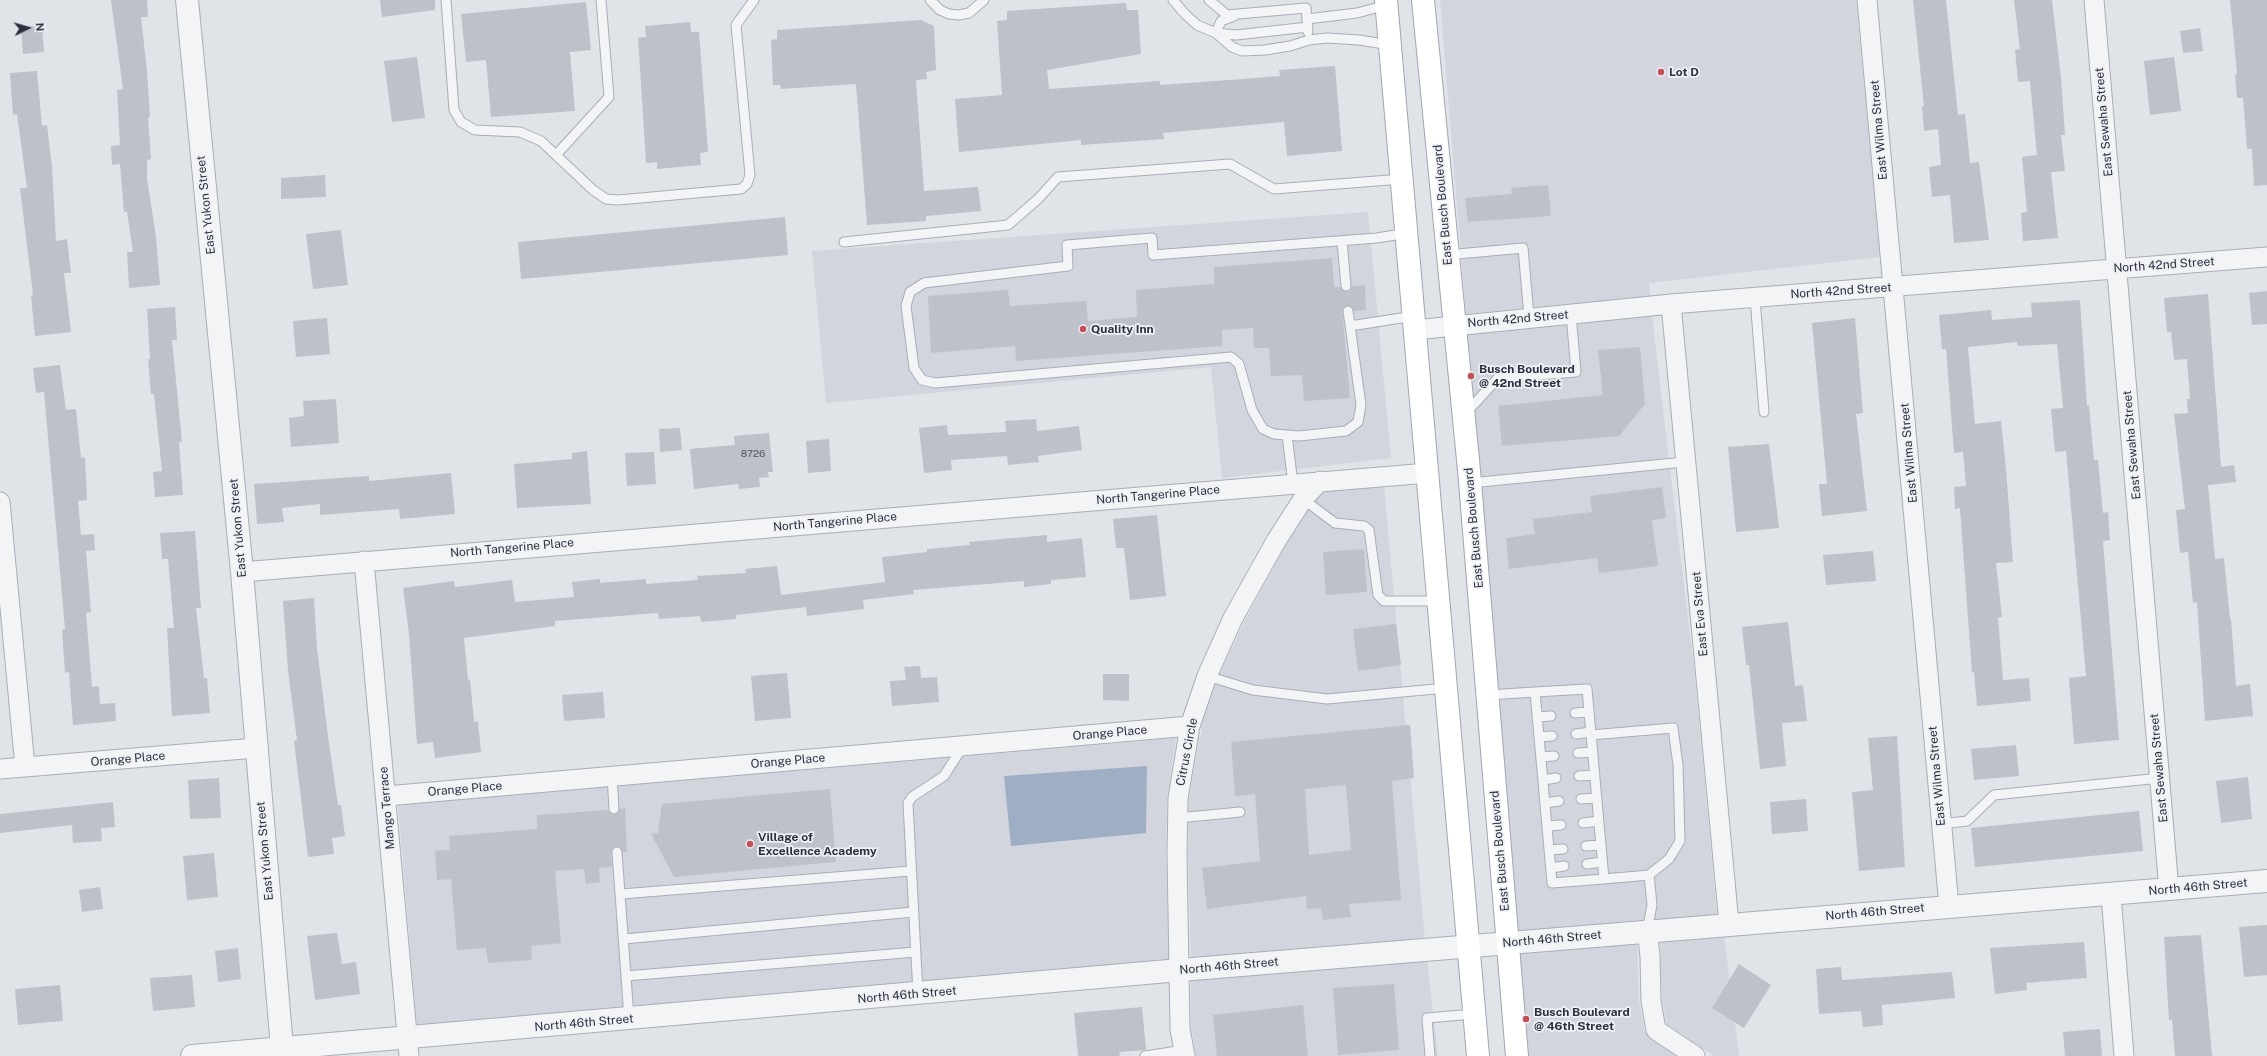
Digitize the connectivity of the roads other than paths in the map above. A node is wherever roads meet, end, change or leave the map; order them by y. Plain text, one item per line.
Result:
1 (187, 0) edge
2 (446, 0) edge
3 (601, 0) edge
4 (754, 0) edge
5 (930, 0) edge
6 (984, 0) edge
7 (1173, 0) edge
8 (1209, 0) edge
9 (1423, 0) edge
10 (1867, 0) edge
11 (2094, 0) edge
12 (1386, 3) edge
13 (1236, 15) junction
14 (1308, 23) junction
15 (1216, 33) junction
16 (1309, 40) junction
17 (1390, 46) junction
18 (556, 155) junction
19 (1402, 178) junction
20 (1406, 233) junction
21 (1342, 240) junction
22 (844, 242) dead end
23 (1447, 255) junction
24 (2267, 257) edge
25 (2117, 269) junction
26 (1346, 286) dead end
27 (1894, 287) junction
28 (1755, 298) junction
29 (1671, 304) junction
30 (1348, 312) dead end
31 (1571, 314) junction
32 (1529, 317) junction
33 (1414, 323) junction
34 (1454, 325) junction
35 (1350, 326) junction
36 (1764, 412) dead end
37 (1464, 416) junction
38 (1287, 435) junction
39 (1685, 462) junction
40 (1428, 473) junction
41 (1470, 483) junction
42 (1298, 491) junction
43 (0, 502) edge
44 (364, 561) junction
45 (242, 572) junction
46 (1438, 601) junction
47 (1207, 676) junction
48 (1446, 688) junction
49 (1534, 692) junction
50 (1488, 695) junction
51 (1589, 712) junction
52 (1575, 713) dead end
53 (1551, 716) dead end
54 (1537, 717) junction
55 (1190, 726) junction
56 (1576, 734) dead end
57 (1591, 734) junction
58 (1552, 736) dead end
59 (1539, 737) junction
60 (963, 746) junction
61 (256, 748) junction
62 (1593, 752) junction
63 (1578, 753) dead end
64 (1554, 756) dead end
65 (1540, 757) junction
66 (25, 767) junction
67 (0, 769) edge
68 (1595, 775) junction
69 (612, 776) junction
70 (1579, 776) dead end
71 (1556, 778) dead end
72 (2160, 778) junction
73 (1542, 780) junction
74 (386, 796) junction
75 (1597, 798) junction
76 (1581, 799) dead end
77 (1559, 801) dead end
78 (1545, 803) junction
79 (614, 809) dead end
80 (1240, 812) dead end
81 (1178, 818) junction
82 (1599, 821) junction
83 (1584, 823) dead end
84 (1941, 824) junction
85 (1561, 825) dead end
86 (1547, 826) junction
87 (1601, 845) junction
88 (1586, 846) dead end
89 (1563, 848) dead end
90 (1549, 850) junction
91 (617, 852) dead end
92 (1602, 862) junction
93 (1587, 864) dead end
94 (1564, 866) dead end
95 (1551, 868) junction
96 (911, 871) junction
97 (1649, 874) junction
98 (1604, 878) junction
99 (2267, 881) edge
100 (2169, 890) junction
101 (621, 894) junction
102 (2111, 895) junction
103 (1948, 906) junction
104 (913, 912) junction
105 (1729, 924) junction
106 (1648, 931) junction
107 (624, 939) junction
108 (1507, 943) junction
109 (1468, 947) junction
110 (916, 952) junction
111 (1180, 970) junction
112 (626, 976) junction
113 (918, 994) junction
114 (1474, 1014) junction
115 (629, 1019) junction
116 (408, 1047) edge
117 (282, 1052) edge
118 (1184, 1053) edge
119 (192, 1056) edge
120 (1145, 1056) edge
121 (1430, 1056) edge
122 (1478, 1056) edge
123 (1517, 1056) edge
124 (1695, 1056) edge
125 (2124, 1056) edge

1 - 45 street, East Yukon Street
2 - 18 lane
3 - 18 lane
4 - 18 lane
5 - 6 lane
7 - 15 lane
8 - 13 lane
9 - 23 main road, East Busch Boulevard
10 - 27 street, East Wilma Street
11 - 25 street, East Sewaha Street
12 - 14 lane
12 - 17 main road
13 - 14 lane
13 - 15 lane
14 - 15 lane
14 - 16 lane
15 - 16 lane
16 - 17 lane
17 - 19 main road
19 - 20 main road
19 - 22 lane
20 - 21 lane
20 - 33 main road
21 - 26 lane
21 - 38 lane
23 - 32 lane
23 - 34 main road, East Busch Boulevard
24 - 25 street, North 42nd Street
25 - 27 street, North 42nd Street
25 - 72 street, East Sewaha Street
27 - 28 street, North 42nd Street
27 - 84 street, East Wilma Street
28 - 29 street, North 42nd Street
28 - 36 lane
29 - 31 street, North 42nd Street
29 - 39 street, East Eva Street
30 - 35 lane
31 - 32 street, North 42nd Street
31 - 37 lane
32 - 34 street, North 42nd Street
33 - 34 street, North 42nd Street
33 - 35 lane
33 - 40 main road
34 - 37 main road, East Busch Boulevard
35 - 38 lane
37 - 41 main road, East Busch Boulevard
38 - 42 lane
39 - 41 lane
39 - 105 street, East Eva Street
40 - 42 street, North Tangerine Place
40 - 46 main road
41 - 50 main road, East Busch Boulevard
42 - 44 street, North Tangerine Place
42 - 46 lane
42 - 47 street, Citrus Circle
43 - 66 street
44 - 45 street, North Tangerine Place
44 - 74 street, Mango Terrace
45 - 61 street, East Yukon Street
46 - 48 main road
47 - 48 lane
47 - 55 street, Citrus Circle
48 - 109 main road
49 - 50 lane
49 - 51 lane
49 - 54 lane
50 - 108 main road, East Busch Boulevard
51 - 52 lane
51 - 57 lane
53 - 54 lane
54 - 59 lane
55 - 60 street, Orange Place
55 - 81 street, Citrus Circle
56 - 57 lane
57 - 62 lane
57 - 97 lane
58 - 59 lane
59 - 65 lane
60 - 69 street, Orange Place
60 - 96 lane
61 - 66 street, Orange Place
61 - 117 street, East Yukon Street
62 - 63 lane
62 - 68 lane
64 - 65 lane
65 - 73 lane
66 - 67 street, Orange Place
68 - 70 lane
68 - 75 lane
69 - 74 street, Orange Place
69 - 79 lane
71 - 73 lane
72 - 84 lane
72 - 100 street, East Sewaha Street
73 - 78 lane
74 - 116 street, Mango Terrace
75 - 76 lane
75 - 82 lane
77 - 78 lane
78 - 86 lane
80 - 81 lane
81 - 111 street, Citrus Circle
82 - 83 lane
82 - 87 lane
84 - 103 street, East Wilma Street
85 - 86 lane
86 - 90 lane
87 - 88 lane
87 - 92 lane
89 - 90 lane
90 - 95 lane
91 - 101 lane
92 - 93 lane
92 - 98 lane
94 - 95 lane
95 - 98 lane
96 - 101 lane
96 - 104 lane
97 - 98 lane
97 - 106 lane
99 - 100 street, North 46th Street
100 - 102 street, North 46th Street
101 - 107 lane
102 - 103 street, North 46th Street
102 - 125 street
103 - 105 street, North 46th Street
104 - 107 lane
104 - 110 lane
105 - 106 street, North 46th Street
106 - 108 street, North 46th Street
106 - 124 street
107 - 112 lane
108 - 109 street, North 46th Street
108 - 123 main road, East Busch Boulevard
109 - 111 street, North 46th Street
109 - 114 main road
110 - 112 lane
110 - 113 lane
111 - 113 street, North 46th Street
111 - 118 street, Citrus Circle
112 - 115 lane
113 - 115 street, North 46th Street
114 - 121 lane
114 - 122 main road
115 - 116 street, North 46th Street
116 - 117 street, North 46th Street
117 - 119 street, North 46th Street
118 - 120 lane

